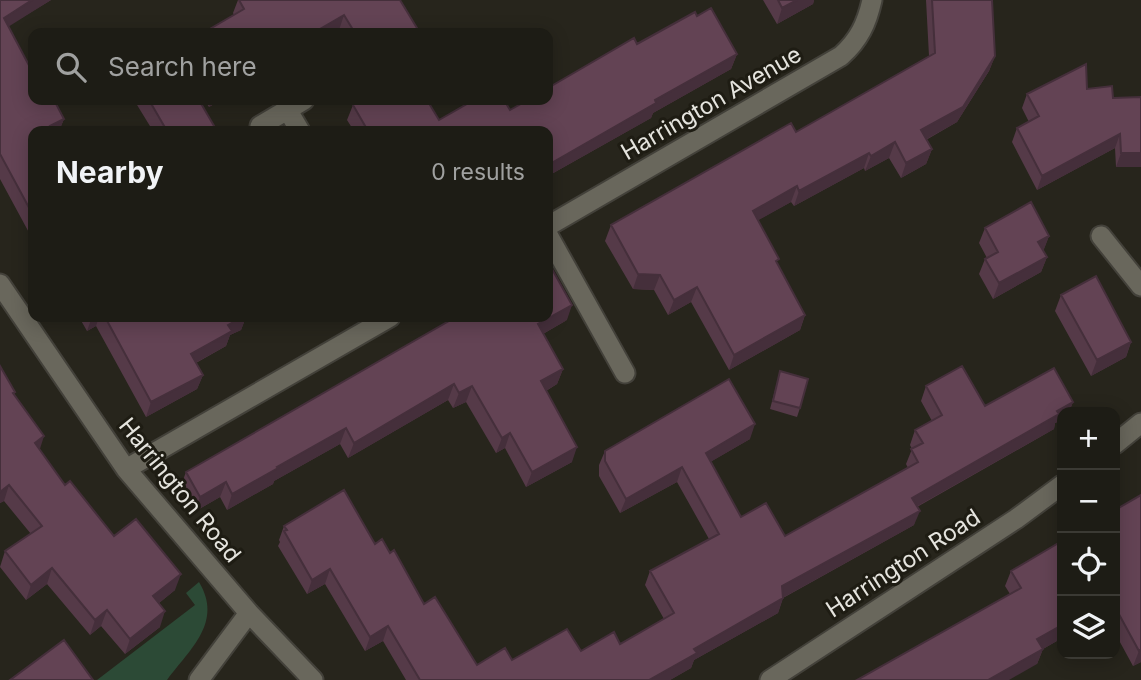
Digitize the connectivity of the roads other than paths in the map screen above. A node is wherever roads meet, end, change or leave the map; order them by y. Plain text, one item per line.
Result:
1 (872, 0) edge
2 (296, 105) edge
3 (260, 126) dead end
4 (299, 126) edge
5 (553, 223) edge
6 (1101, 236) dead end
7 (553, 244) edge
8 (0, 284) edge
9 (1141, 286) edge
10 (381, 322) edge
11 (625, 373) dead end
12 (1141, 423) edge
13 (1120, 440) edge
14 (126, 469) junction
15 (1057, 489) edge
16 (249, 613) junction
17 (199, 680) edge
18 (313, 680) edge
19 (770, 680) edge

1 - 5 street, Harrington Avenue
2 - 3 street
2 - 4 street
6 - 9 street
7 - 11 street
8 - 14 street, Harrington Road
10 - 14 street
12 - 13 street
14 - 16 street, Harrington Road
15 - 19 street, Harrington Road
16 - 17 street
16 - 18 street, Harrington Road

